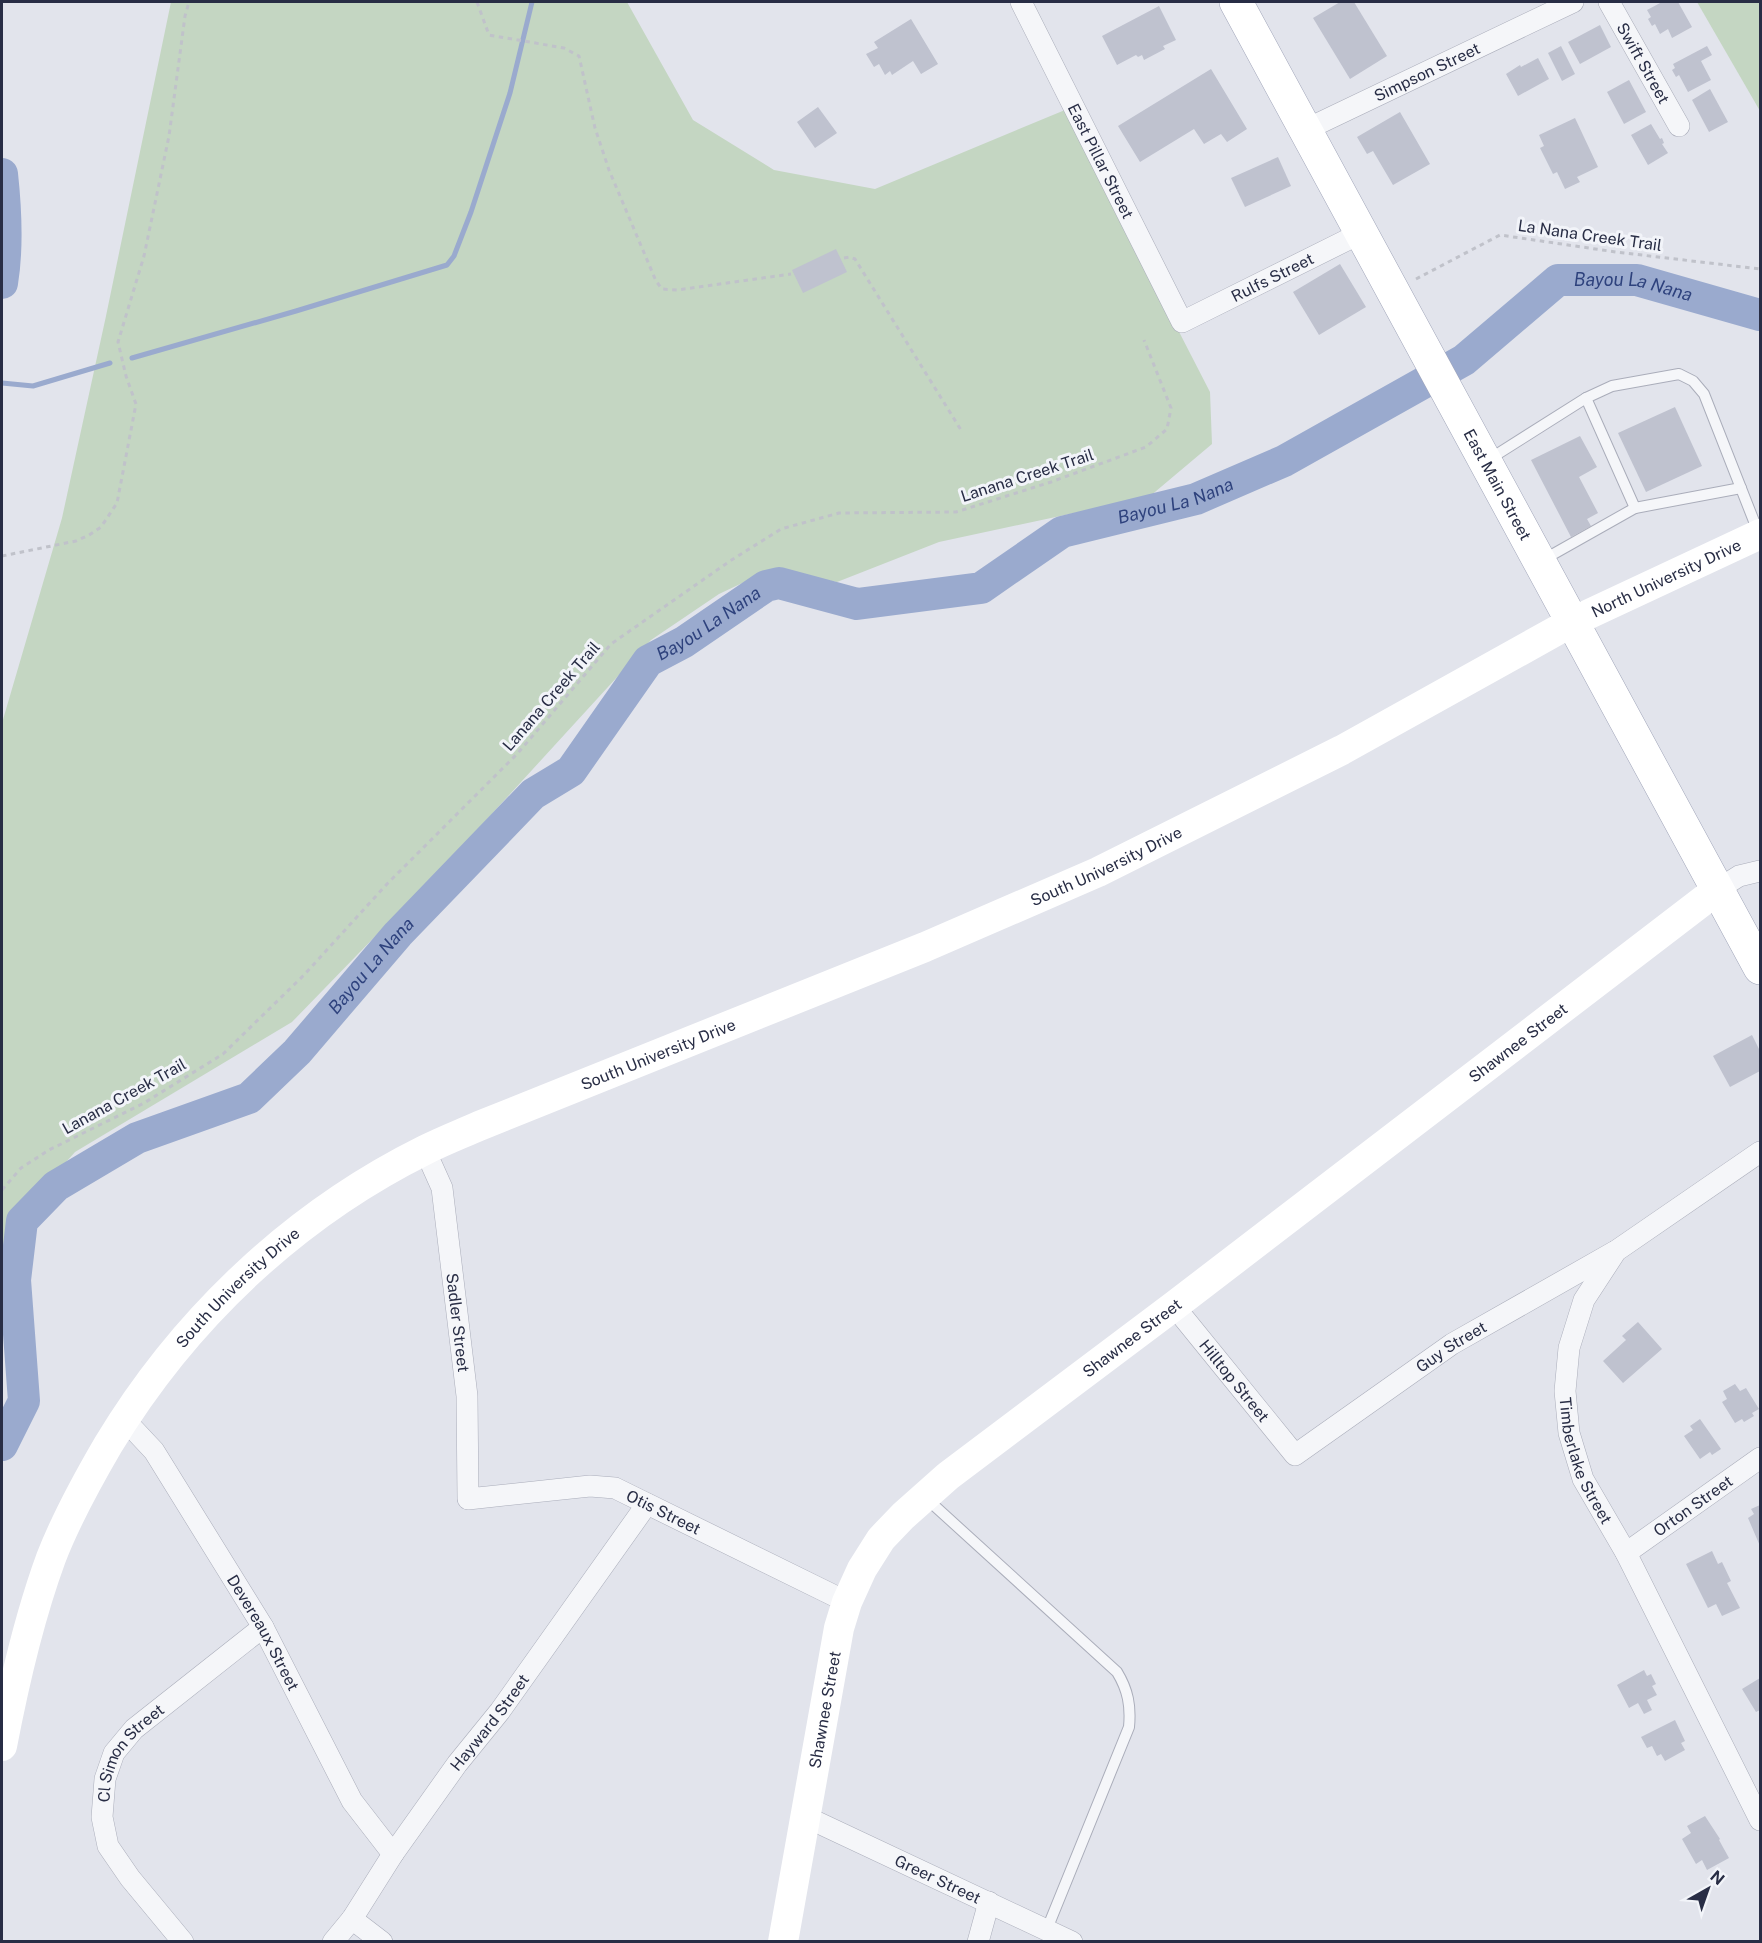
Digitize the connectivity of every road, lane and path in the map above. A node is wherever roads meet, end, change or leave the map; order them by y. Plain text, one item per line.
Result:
1 (189, 2) edge
2 (477, 2) edge
3 (1022, 2) edge
4 (1236, 2) edge
5 (1573, 2) edge
6 (1609, 2) edge
7 (1547, 7) edge
8 (1679, 126) dead end
9 (1305, 130) junction
10 (1361, 233) junction
11 (844, 258) dead end
12 (1761, 269) edge
13 (791, 274) dead end
14 (1396, 297) junction
15 (1182, 322) joint
16 (1144, 340) dead end
17 (1586, 398) junction
18 (961, 430) dead end
19 (1481, 454) junction
20 (1741, 488) junction
21 (1635, 508) junction
22 (1760, 534) edge
23 (2, 556) edge
24 (1539, 561) junction
25 (1572, 622) junction
26 (1761, 871) edge
27 (1717, 890) junction
28 (1761, 968) edge
29 (425, 1150) junction
30 (1761, 1152) edge
31 (2, 1190) edge
32 (1616, 1251) junction
33 (1174, 1306) junction
34 (124, 1419) junction
35 (1295, 1455) joint
36 (1761, 1458) edge
37 (925, 1496) junction
38 (468, 1499) joint
39 (647, 1504) junction
40 (1626, 1553) junction
41 (847, 1602) junction
42 (263, 1627) junction
43 (2, 1746) edge
44 (804, 1816) junction
45 (1761, 1820) edge
46 (393, 1854) junction
47 (989, 1902) junction
48 (352, 1919) junction
49 (1047, 1929) junction
50 (183, 1941) edge
51 (333, 1941) edge
52 (382, 1941) edge
53 (783, 1941) edge
54 (978, 1941) edge
55 (1072, 1941) edge

1 - 23 path
2 - 13 path
3 - 15 street, East Pillar Street
4 - 9 main road, East Main Street
5 - 7 street
6 - 8 street, Swift Street
7 - 9 street, Simpson Street
9 - 10 main road, East Main Street
10 - 14 main road, East Main Street
10 - 15 street, Rulfs Street
11 - 18 path
12 - 14 path, La Nana Creek Trail
14 - 19 main road, East Main Street
16 - 31 path, Lanana Creek Trail
17 - 19 lane
17 - 20 lane
17 - 21 lane
19 - 24 main road, East Main Street
20 - 21 lane
20 - 22 lane
21 - 24 lane
22 - 25 main road, North University Drive
24 - 25 main road, East Main Street
25 - 27 main road, East Main Street
25 - 29 main road, South University Drive
26 - 27 street
27 - 28 main road, East Main Street
27 - 33 main road, Shawnee Street
29 - 34 main road, South University Drive
29 - 38 street, Sadler Street
30 - 32 street, Timberlake Street
32 - 35 street, Guy Street
32 - 40 street, Timberlake Street
33 - 35 street, Hilltop Street
33 - 37 main road, Shawnee Street
34 - 42 street, Devereaux Street
34 - 43 main road, South University Drive
36 - 40 street, Orton Street
37 - 41 main road, Shawnee Street
37 - 49 lane
38 - 39 street, Otis Street
39 - 41 street, Otis Street
39 - 46 street, Hayward Street
40 - 45 street, Timberlake Street
41 - 44 main road, Shawnee Street
42 - 46 street, Devereaux Street
42 - 50 street, Cl Simon Street
44 - 47 street, Greer Street
44 - 53 main road, Shawnee Street
46 - 48 street, Hayward Street
47 - 49 street, Greer Street
47 - 54 street
48 - 51 street, Hayward Street
48 - 52 street
49 - 55 street, Greer Street

